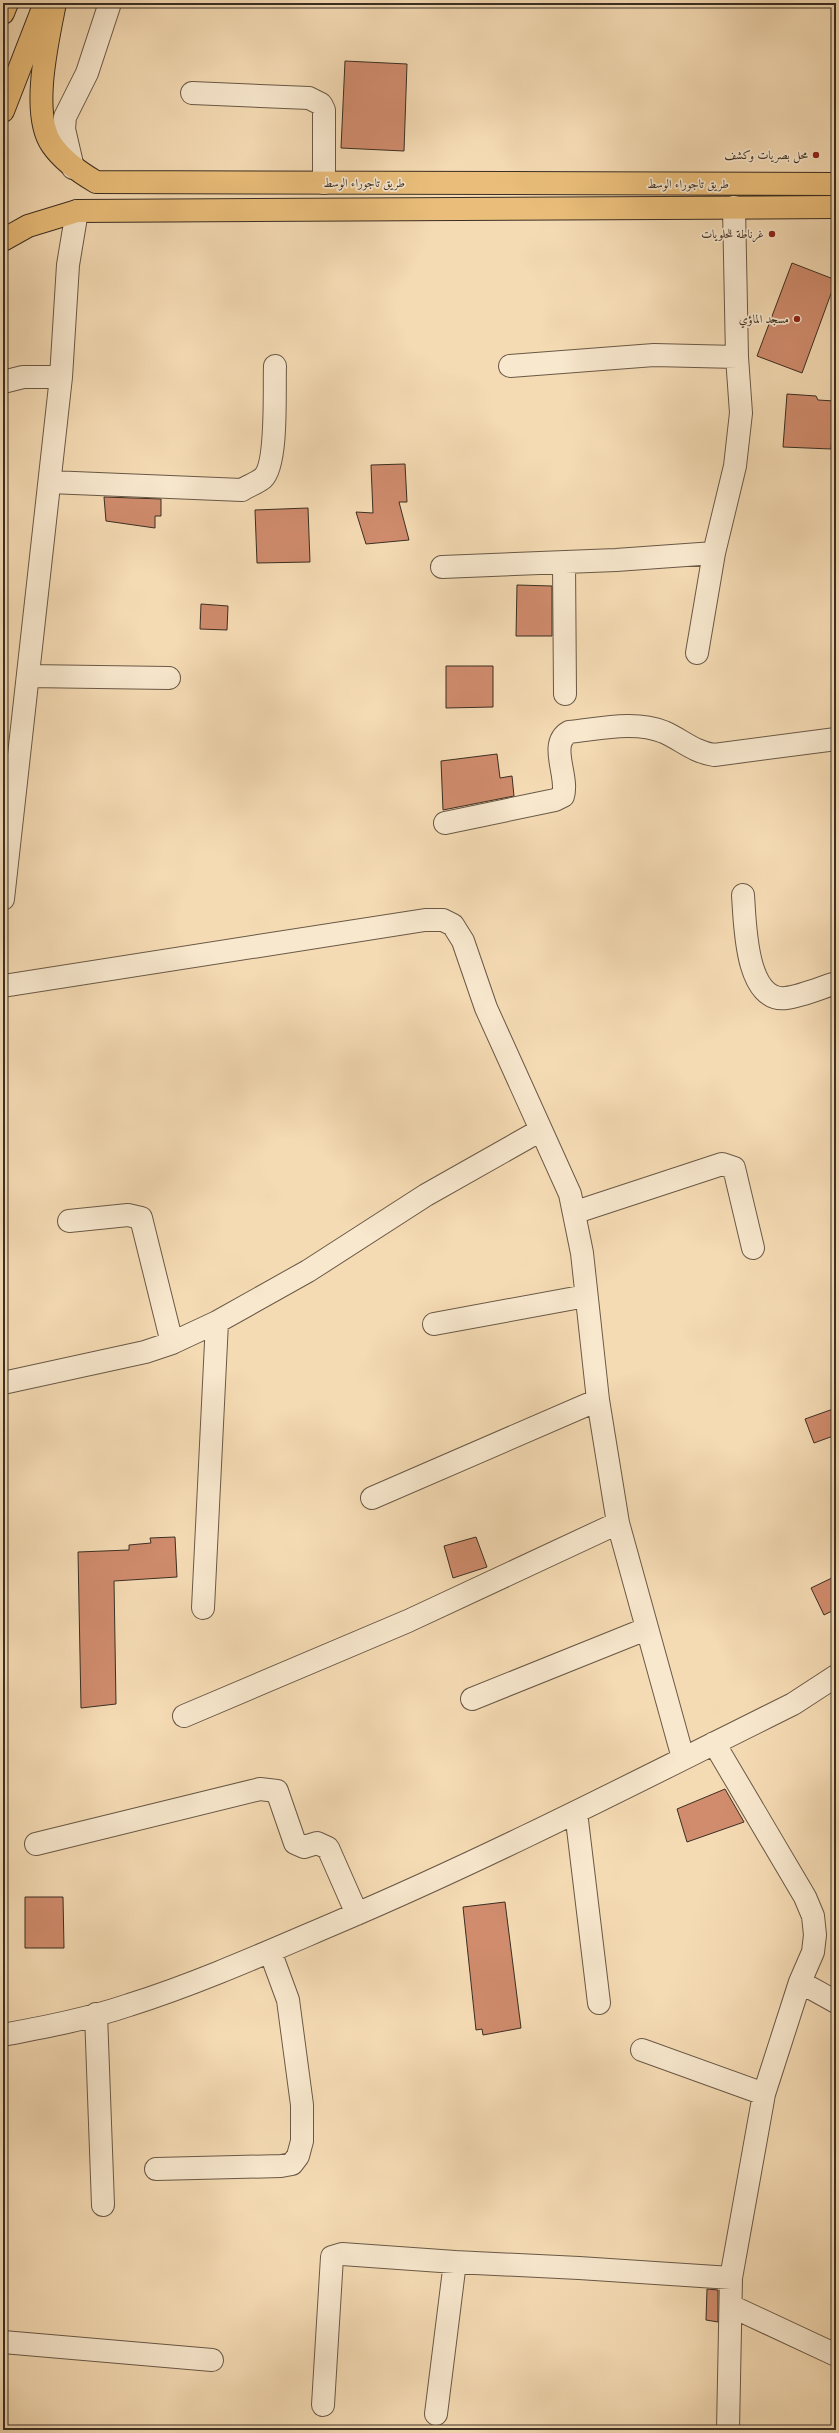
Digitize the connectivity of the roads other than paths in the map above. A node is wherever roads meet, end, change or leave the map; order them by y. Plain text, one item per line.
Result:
1 (7, 3) edge
2 (45, 3) edge
3 (55, 3) edge
4 (110, 3) edge
5 (3, 13) edge
6 (192, 93) dead end
7 (3, 111) edge
8 (73, 168) junction
9 (324, 183) junction
10 (836, 184) edge
11 (734, 207) junction
12 (836, 207) edge
13 (77, 211) junction
14 (3, 240) edge
15 (737, 357) junction
16 (275, 366) dead end
17 (510, 366) dead end
18 (61, 377) junction
19 (3, 382) edge
20 (50, 482) junction
21 (714, 552) junction
22 (564, 563) junction
23 (442, 567) dead end
24 (697, 653) dead end
25 (28, 676) junction
26 (169, 678) dead end
27 (565, 694) dead end
28 (836, 739) edge
29 (445, 822) dead end
30 (744, 895) dead end
31 (3, 899) edge
32 (836, 983) edge
33 (3, 986) edge
34 (541, 1130) junction
35 (576, 1212) junction
36 (69, 1221) dead end
37 (753, 1248) dead end
38 (586, 1296) junction
39 (217, 1322) junction
40 (434, 1324) dead end
41 (172, 1343) junction
42 (3, 1383) edge
43 (598, 1400) junction
44 (372, 1498) dead end
45 (618, 1523) junction
46 (203, 1608) dead end
47 (646, 1629) junction
48 (836, 1676) edge
49 (472, 1699) dead end
50 (184, 1716) dead end
51 (714, 1743) junction
52 (683, 1758) junction
53 (576, 1812) junction
54 (36, 1844) dead end
55 (357, 1914) junction
56 (270, 1951) junction
57 (800, 1982) junction
58 (836, 2002) edge
59 (599, 2003) dead end
60 (96, 2014) junction
61 (3, 2035) edge
62 (642, 2050) dead end
63 (764, 2094) junction
64 (156, 2170) dead end
65 (103, 2205) dead end
66 (455, 2262) junction
67 (731, 2278) junction
68 (731, 2306) junction
69 (3, 2342) edge
70 (836, 2355) edge
71 (212, 2360) dead end
72 (323, 2405) dead end
73 (436, 2414) dead end
74 (728, 2430) edge

1 - 5 main road
2 - 7 main road
3 - 8 main road, طريق تاجوراء الوسط
4 - 8 street
6 - 9 street
8 - 9 main road, طريق تاجوراء الوسط
9 - 10 main road, طريق تاجوراء الوسط
11 - 12 main road, طريق تاجوراء الوسط
11 - 13 main road, طريق تاجوراء الوسط
11 - 15 street
13 - 14 main road, طريق تاجوراء الوسط
13 - 18 street
15 - 17 street
15 - 21 street
16 - 20 street
18 - 19 street
18 - 20 street
20 - 25 street
21 - 22 street
21 - 24 street
22 - 23 street
22 - 27 street
25 - 26 street
25 - 31 street
28 - 29 street
30 - 32 street
33 - 34 street
34 - 35 street
34 - 39 street
35 - 37 street
35 - 38 street
36 - 41 street
38 - 40 street
38 - 43 street
39 - 41 street
39 - 46 street
41 - 42 street
43 - 44 street
43 - 45 street
45 - 47 street
45 - 50 street
47 - 49 street
47 - 52 street
48 - 51 street
51 - 52 street
51 - 57 street
52 - 53 street
53 - 55 street
53 - 59 street
54 - 55 street
55 - 56 street
56 - 60 street
56 - 64 street
57 - 58 street
57 - 63 street
60 - 61 street
60 - 65 street
62 - 63 street
63 - 67 street
66 - 67 street
66 - 72 street
66 - 73 street
67 - 68 street
68 - 70 street
68 - 74 street
69 - 71 street

